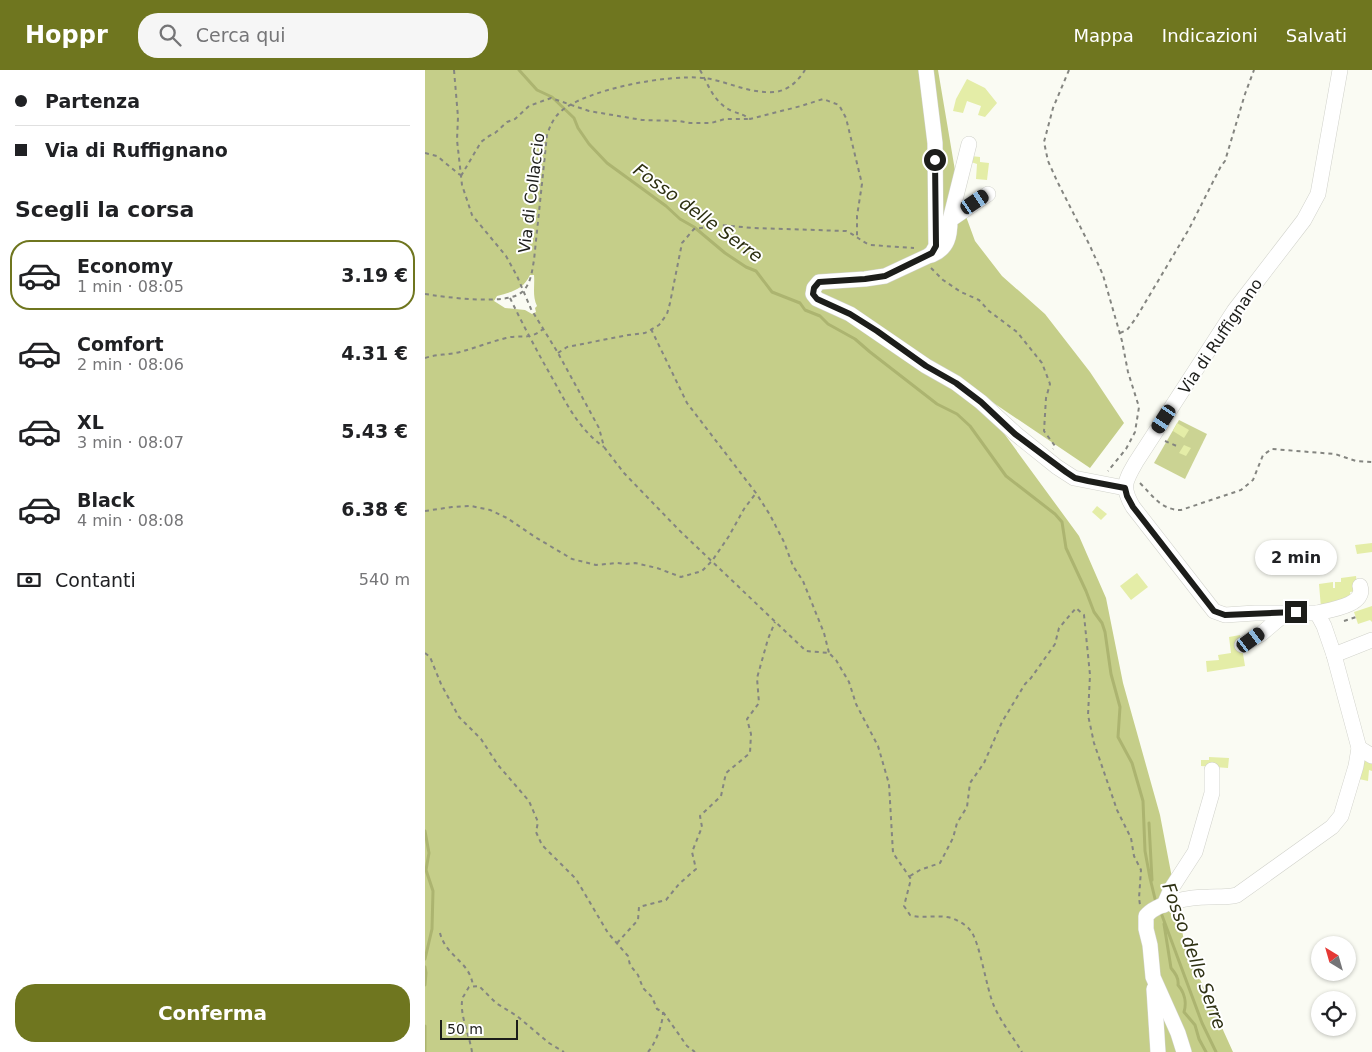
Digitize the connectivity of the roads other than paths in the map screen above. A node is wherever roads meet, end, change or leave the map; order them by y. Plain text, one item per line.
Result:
1 (926, 70) edge
2 (1339, 70) edge
3 (969, 144) dead end
4 (986, 212) dead end
5 (950, 220) junction
6 (929, 253) junction
7 (1126, 484) junction
8 (1360, 586) dead end
9 (1287, 612) junction
10 (1317, 613) junction
11 (1372, 640) edge
12 (1242, 645) dead end
13 (1334, 654) junction
14 (1359, 748) junction
15 (1372, 756) edge
16 (1212, 770) dead end
17 (1155, 910) junction
18 (1153, 977) junction
19 (1158, 1052) edge
20 (1184, 1052) edge

1 - 6 street
2 - 7 street, Via di Ruffignano
3 - 5 street
4 - 5 street
5 - 6 street
6 - 7 street
7 - 9 street
8 - 10 street
9 - 10 street
9 - 12 street
10 - 13 street
11 - 13 street
13 - 14 street
14 - 15 street
14 - 17 street
16 - 17 street
17 - 18 street
18 - 19 street
18 - 20 street

